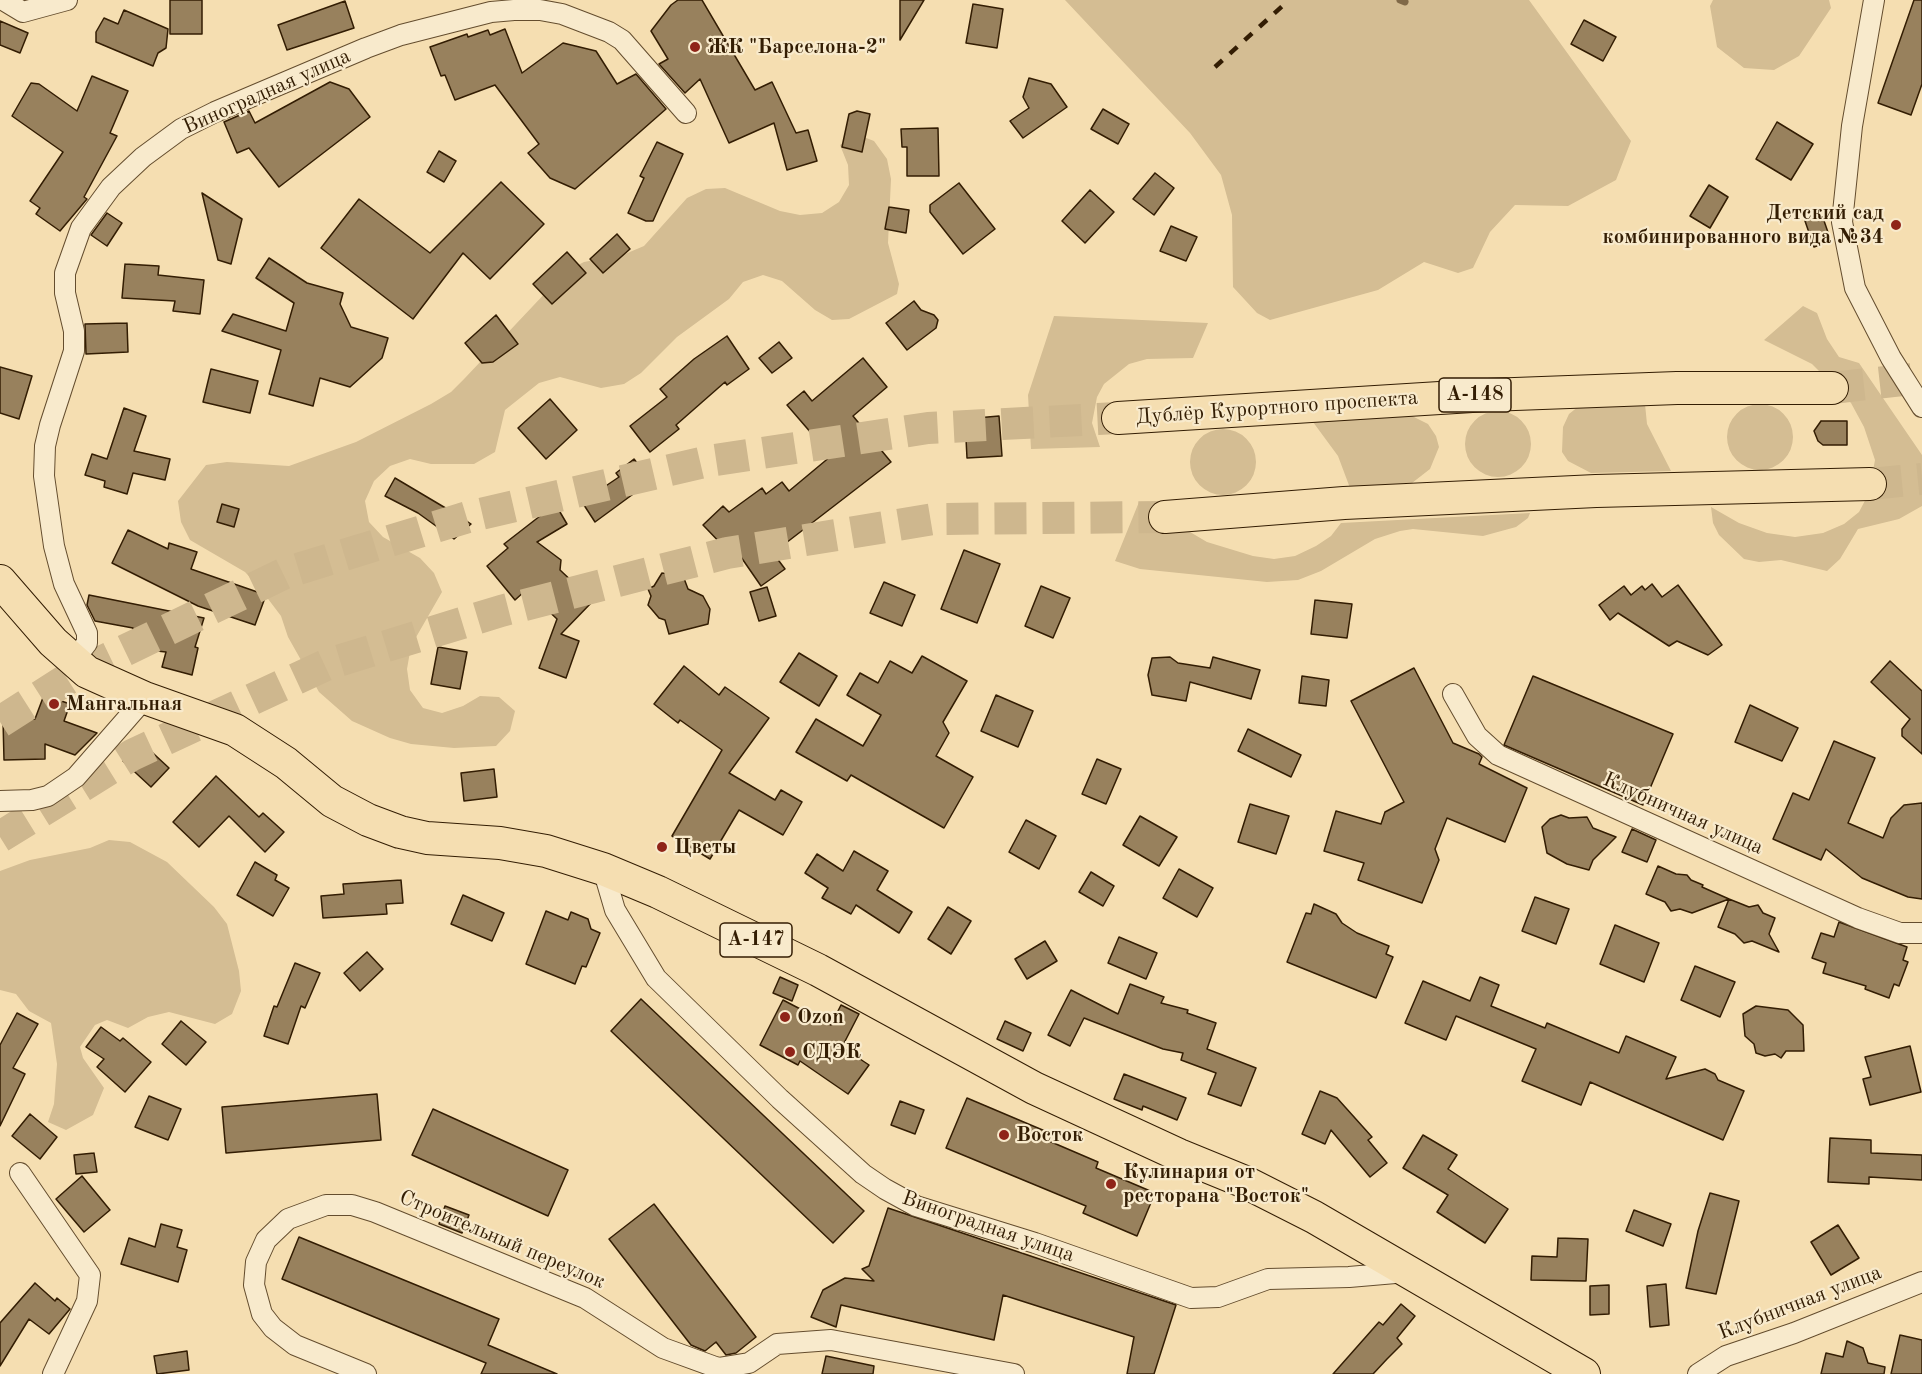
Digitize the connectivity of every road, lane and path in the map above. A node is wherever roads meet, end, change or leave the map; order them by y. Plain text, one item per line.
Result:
1 (3, 0) edge
2 (67, 0) edge
3 (1874, 0) edge
4 (686, 114) dead end
5 (1832, 388) tunnel mouth
6 (1922, 407) edge
7 (1118, 418) tunnel mouth
8 (1870, 484) tunnel mouth
9 (1165, 517) tunnel mouth
10 (0, 581) edge
11 (73, 661) junction
12 (1453, 694) dead end
13 (145, 698) junction
14 (0, 801) edge
15 (603, 869) junction
16 (1922, 933) edge
17 (20, 1173) dead end
18 (1407, 1272) junction
19 (1922, 1282) edge
20 (53, 1374) edge
21 (366, 1374) edge
22 (1014, 1374) edge
23 (1584, 1374) edge
24 (1698, 1374) edge

1 - 2 street
3 - 6 street
4 - 11 street, Виноградная улица
5 - 7 main road, Дублёр Курортного проспекта / А-148
8 - 9 main road
10 - 11 main road, А-147
11 - 13 main road, А-147
12 - 16 street, Клубничная улица
13 - 14 street
13 - 15 main road, А-147
15 - 18 main road, А-147
15 - 18 street, Виноградная улица
17 - 20 street
18 - 23 main road, А-147
19 - 24 street, Клубничная улица
21 - 22 street, Строительный переулок

